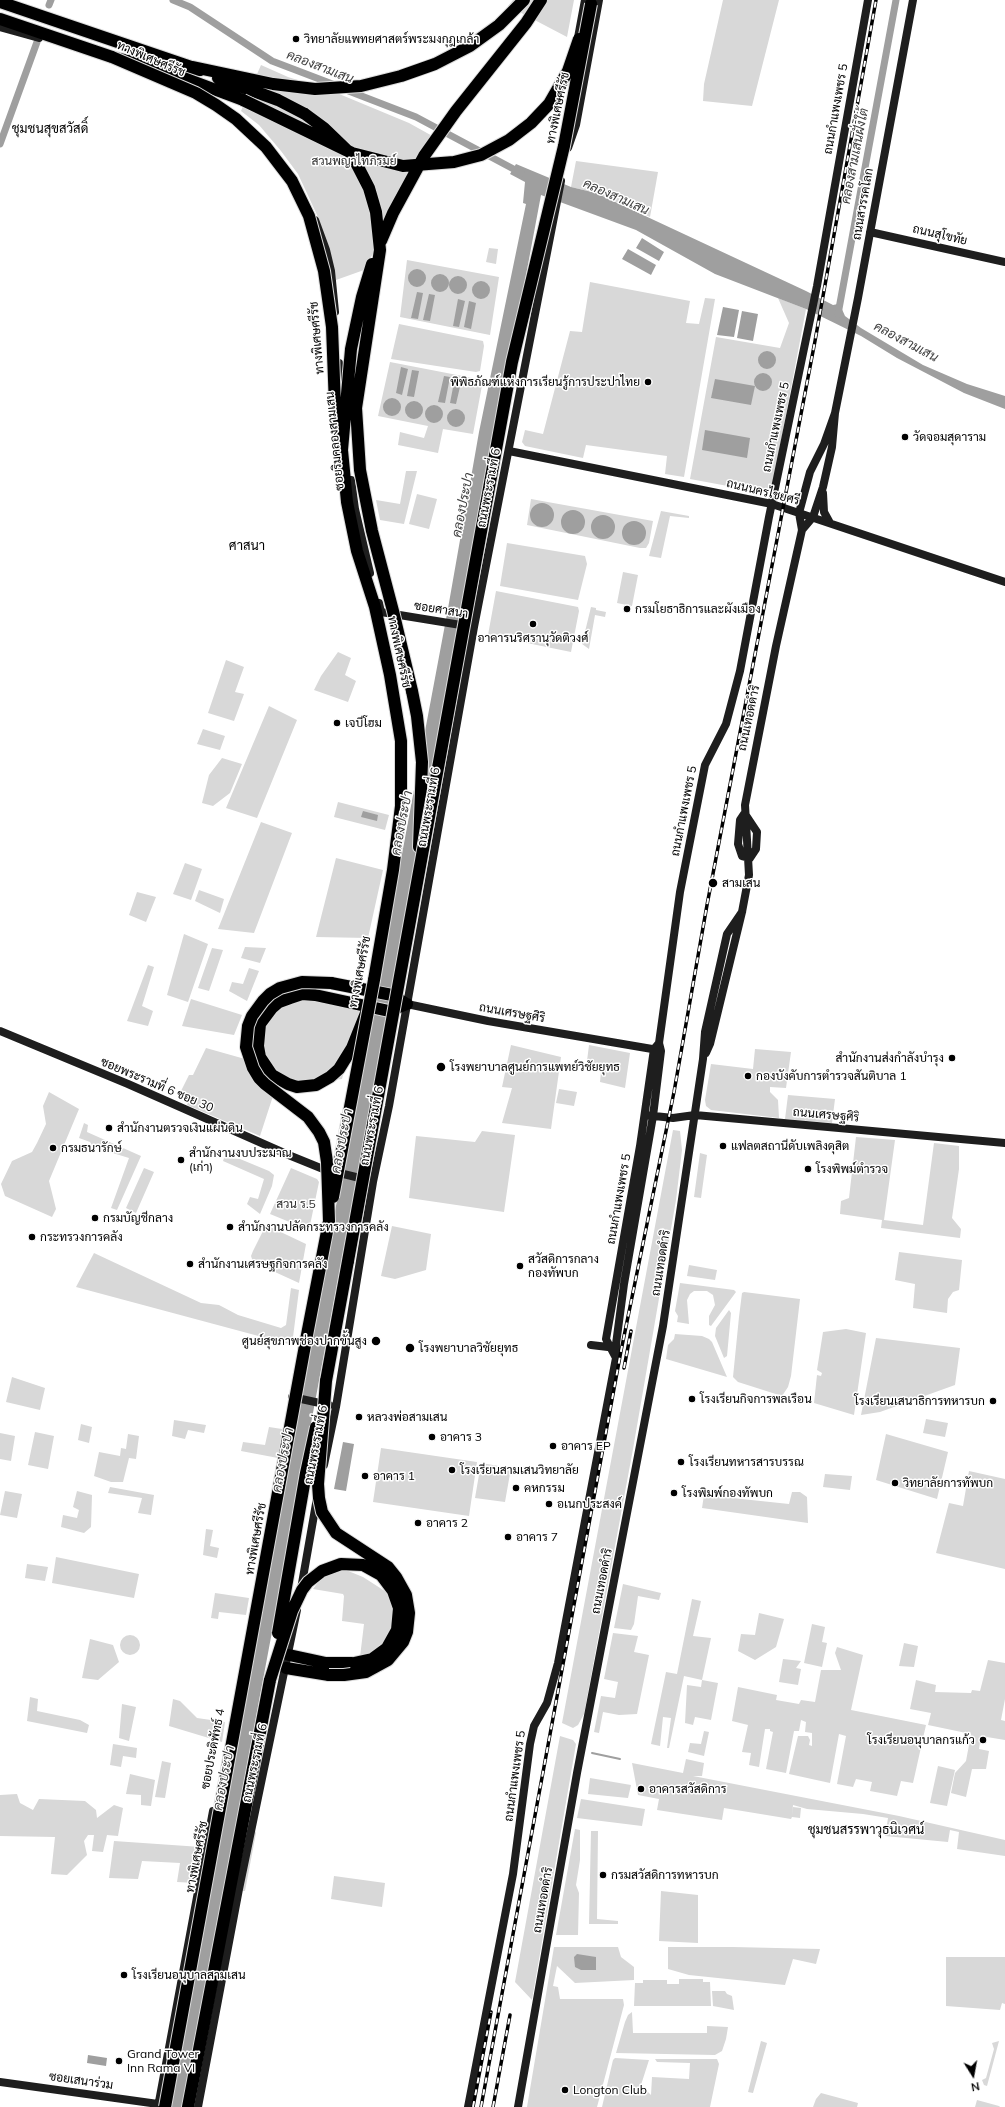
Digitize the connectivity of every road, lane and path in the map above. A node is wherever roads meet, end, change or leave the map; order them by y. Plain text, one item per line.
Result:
1 (524, 0) edge
2 (541, 0) edge
3 (868, 0) edge
4 (913, 0) edge
5 (591, 1) edge
6 (0, 2) edge
7 (0, 20) edge
8 (0, 26) edge
9 (112, 57) junction
10 (193, 67) junction
11 (568, 149) junction
12 (870, 232) junction
13 (1005, 262) edge
14 (835, 413) junction
15 (342, 450) junction
16 (509, 451) junction
17 (823, 487) junction
18 (772, 504) junction
19 (799, 513) junction
20 (813, 517) junction
21 (830, 524) junction
22 (802, 530) junction
23 (1005, 582) edge
24 (381, 612) joint
25 (474, 627) junction
26 (744, 814) junction
27 (750, 858) junction
28 (417, 880) junction
29 (407, 1004) junction
30 (367, 1008) junction
31 (0, 1031) edge
32 (658, 1048) junction
33 (649, 1115) junction
34 (695, 1115) junction
35 (1005, 1143) edge
36 (373, 1182) junction
37 (329, 1221) junction
38 (591, 1345) dead end
39 (608, 1347) junction
40 (616, 1358) junction
41 (326, 1381) junction
42 (336, 1407) junction
43 (289, 1655) junction
44 (286, 1668) junction
45 (270, 1680) junction
46 (0, 2082) edge
47 (160, 2106) edge
48 (188, 2107) edge
49 (198, 2107) edge
50 (468, 2107) edge
51 (518, 2107) edge

1 - 10 highway
2 - 15 highway, bridge
3 - 18 street, ถนนกำแพงเพชร 5
4 - 12 street, ถนนสวรรคโลก
5 - 9 highway, bridge
5 - 11 street, ถนนพระรามที่ 6
5 - 11 street, ถนนพระรามที่ 6
5 - 28 highway, ทางพิเศษศรีรัช, bridge
6 - 10 highway, ทางพิเศษศรีรัช
7 - 9 highway, ทางพิเศษศรีรัช
8 - 24 street, ซอยริมคลองสามเสน
9 - 15 highway, ทางพิเศษศรีรัช, bridge
10 - 28 highway, ทางพิเศษศรีรัช, bridge
11 - 16 street, ถนนพระรามที่ 6
12 - 13 street, ถนนสุโขทัย
12 - 14 street, ถนนสวรรคโลก
14 - 17 street, ถนนสวรรคโลก
14 - 19 street, ถนนสวรรคโลก
15 - 30 highway, ทางพิเศษศรีรัช, bridge
16 - 18 street, ถนนนครไชยศรี
16 - 25 street, ถนนพระรามที่ 6
17 - 20 street, ถนนสวรรคโลก
17 - 21 street
18 - 19 street, ถนนนครไชยศรี
18 - 32 street, ถนนกำแพงเพชร 5
19 - 20 street, ถนนนครไชยศรี
19 - 22 street, ถนนเทอดดำริ
20 - 21 street, ถนนนครไชยศรี
20 - 22 street, ถนนเทอดดำริ
21 - 23 street, ถนนนครไชยศรี
22 - 26 street, ถนนเทอดดำริ
24 - 25 street, ซอยศาสนา
25 - 29 street, ถนนพระรามที่ 6
26 - 27 street, ถนนเทอดดำริ
26 - 27 street, ถนนเทอดดำริ
27 - 34 street, ถนนเทอดดำริ
28 - 41 highway, ทางพิเศษศรีรัช, bridge
29 - 30 highway
29 - 32 street, ถนนเศรษฐศิริ
29 - 36 street, ถนนพระรามที่ 6
29 - 37 highway, bridge
30 - 30 highway
30 - 37 highway, ทางพิเศษศรีรัช, bridge
31 - 36 street, ซอยพระรามที่ 6 ซอย 30
32 - 33 street, ถนนกำแพงเพชร 5
33 - 34 street, ถนนเศรษฐศิริ
33 - 39 street, ถนนกำแพงเพชร 5
33 - 40 street, ถนนกำแพงเพชร 5
34 - 35 street, ถนนเศรษฐศิริ
34 - 51 street, ถนนเทอดดำริ
36 - 42 street, ถนนพระรามที่ 6
37 - 47 highway, ทางพิเศษศรีรัช, bridge
38 - 39 street
39 - 40 street
40 - 50 street, ถนนกำแพงเพชร 5
41 - 44 highway, bridge
41 - 45 highway, ทางพิเศษศรีรัช, bridge
42 - 43 street, ถนนพระรามที่ 6
42 - 47 street, ซอยประดิพัทธ์ 4
43 - 44 street, ถนนพระรามที่ 6
43 - 45 highway, bridge
44 - 49 street, ถนนพระรามที่ 6
45 - 48 highway, ทางพิเศษศรีรัช
46 - 47 street, ซอยเสนาร่วม

